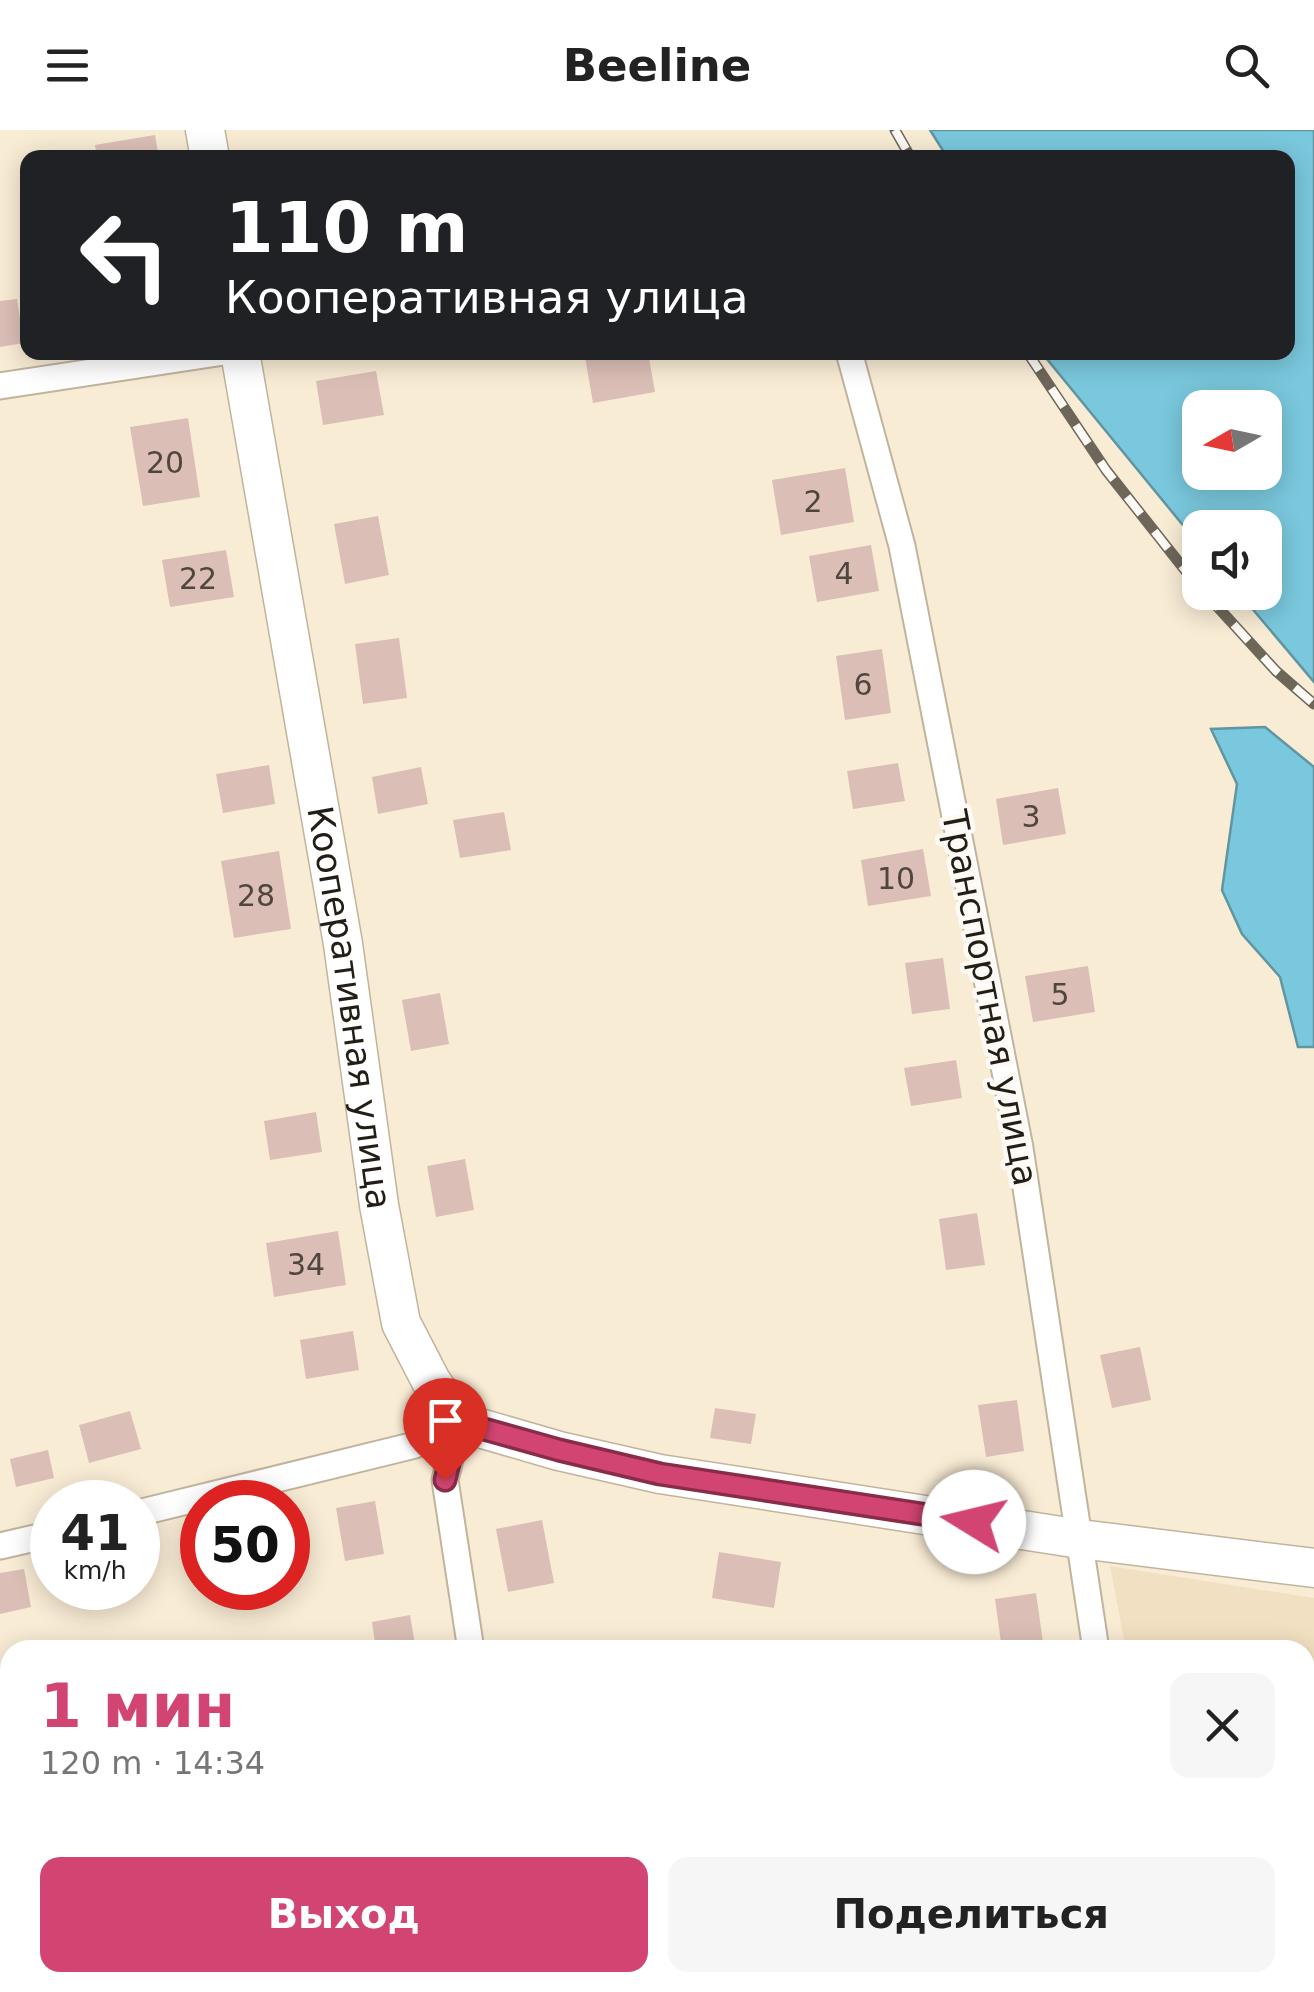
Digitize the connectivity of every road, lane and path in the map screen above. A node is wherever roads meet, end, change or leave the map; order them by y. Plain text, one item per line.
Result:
1 (171, 360) edge
2 (241, 360) edge
3 (850, 360) edge
4 (0, 386) edge
5 (459, 1422) junction
6 (160, 1508) edge
7 (30, 1539) edge
8 (1080, 1539) junction
9 (0, 1546) edge
10 (1314, 1568) edge
11 (469, 1640) edge
12 (1095, 1640) edge

1 - 4 street
2 - 5 main road, Кооперативная улица
3 - 8 street, Транспортная улица
5 - 6 street
5 - 8 main road
5 - 11 street
7 - 9 street
8 - 10 main road
8 - 12 street, Транспортная улица

